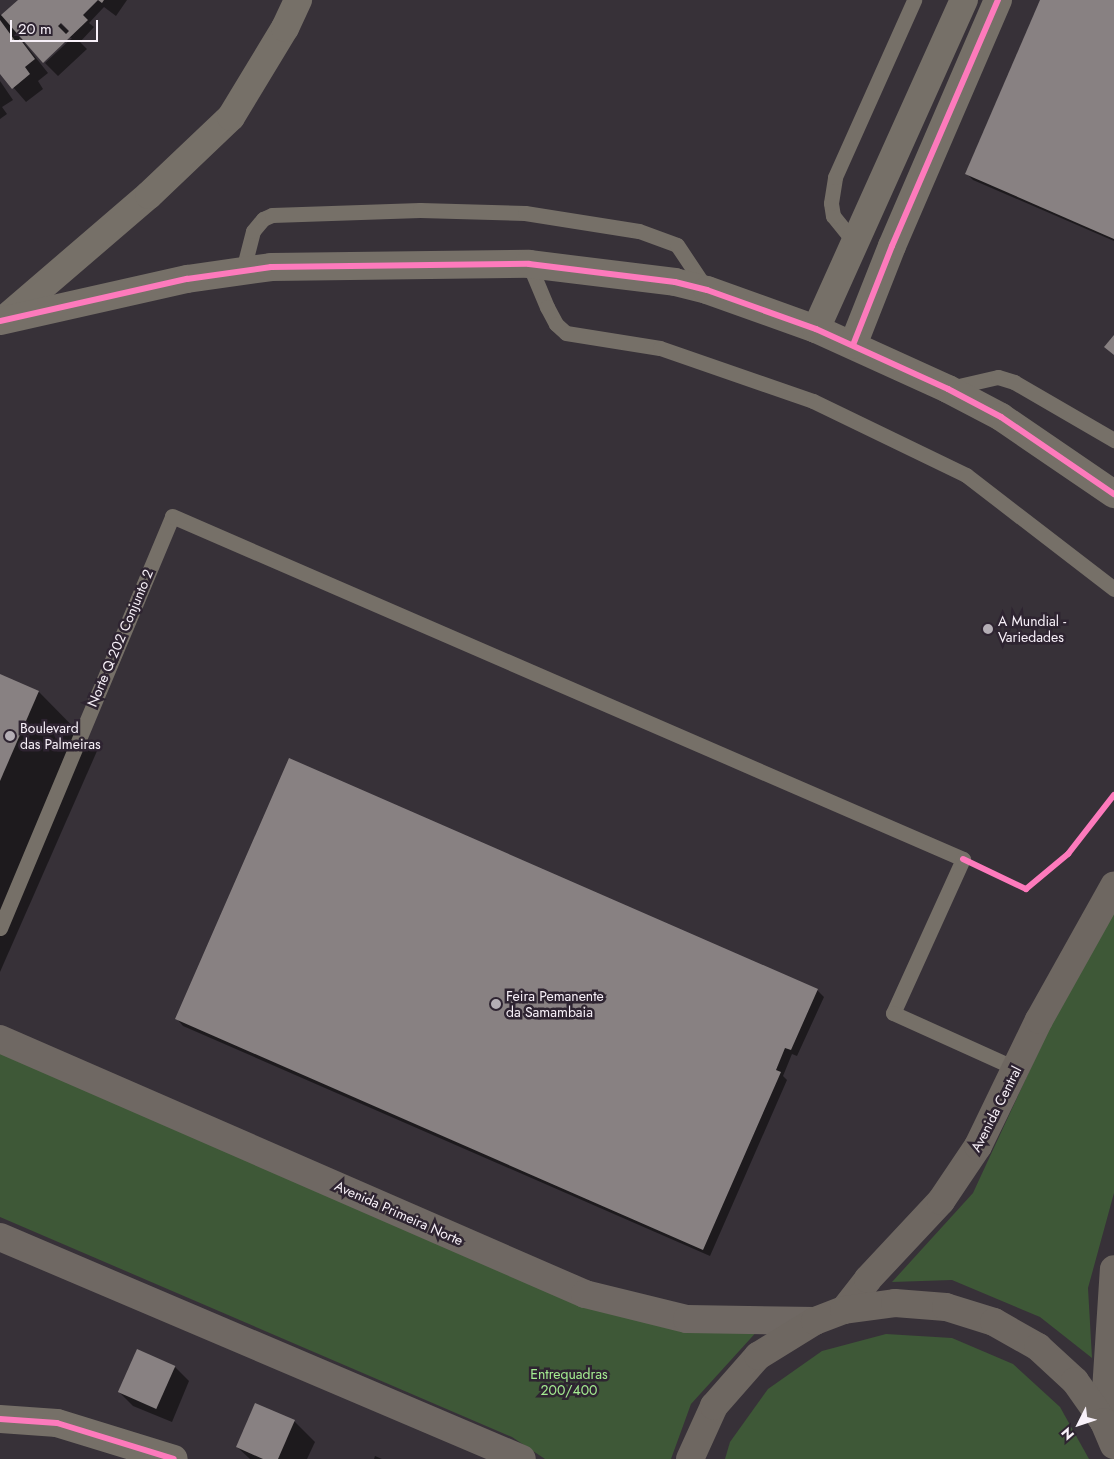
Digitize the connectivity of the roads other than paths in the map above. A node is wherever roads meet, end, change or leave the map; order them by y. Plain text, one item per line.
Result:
1 (298, 0) edge
2 (914, 0) edge
3 (964, 0) edge
4 (998, 0) edge
5 (855, 243) junction
6 (529, 264) junction
7 (243, 270) junction
8 (708, 290) junction
9 (1, 320) edge
10 (816, 329) junction
11 (853, 345) junction
12 (948, 389) junction
13 (1114, 440) edge
14 (1114, 494) edge
15 (1114, 589) edge
16 (1114, 886) edge
17 (0, 928) edge
18 (0, 1039) edge
19 (1017, 1069) junction
20 (0, 1237) edge
21 (1114, 1269) edge
22 (844, 1310) junction
23 (815, 1321) junction
24 (0, 1419) edge
25 (1109, 1433) edge
26 (174, 1459) edge
27 (522, 1459) edge
28 (690, 1459) edge

1 - 9 street
2 - 5 lane
3 - 5 street
4 - 11 street
5 - 10 street
6 - 7 street
6 - 8 street
6 - 15 lane
7 - 8 lane
7 - 9 street
8 - 10 street
10 - 11 street
11 - 12 street
12 - 13 lane
12 - 14 street
16 - 19 main road, Avenida Central
17 - 19 lane, Norte Q 202 Conjunto 2
18 - 23 main road, Avenida Primeira Norte
19 - 22 main road, Avenida Central
20 - 27 main road
21 - 25 main road
22 - 23 main road
22 - 25 main road
23 - 28 main road
24 - 26 street

